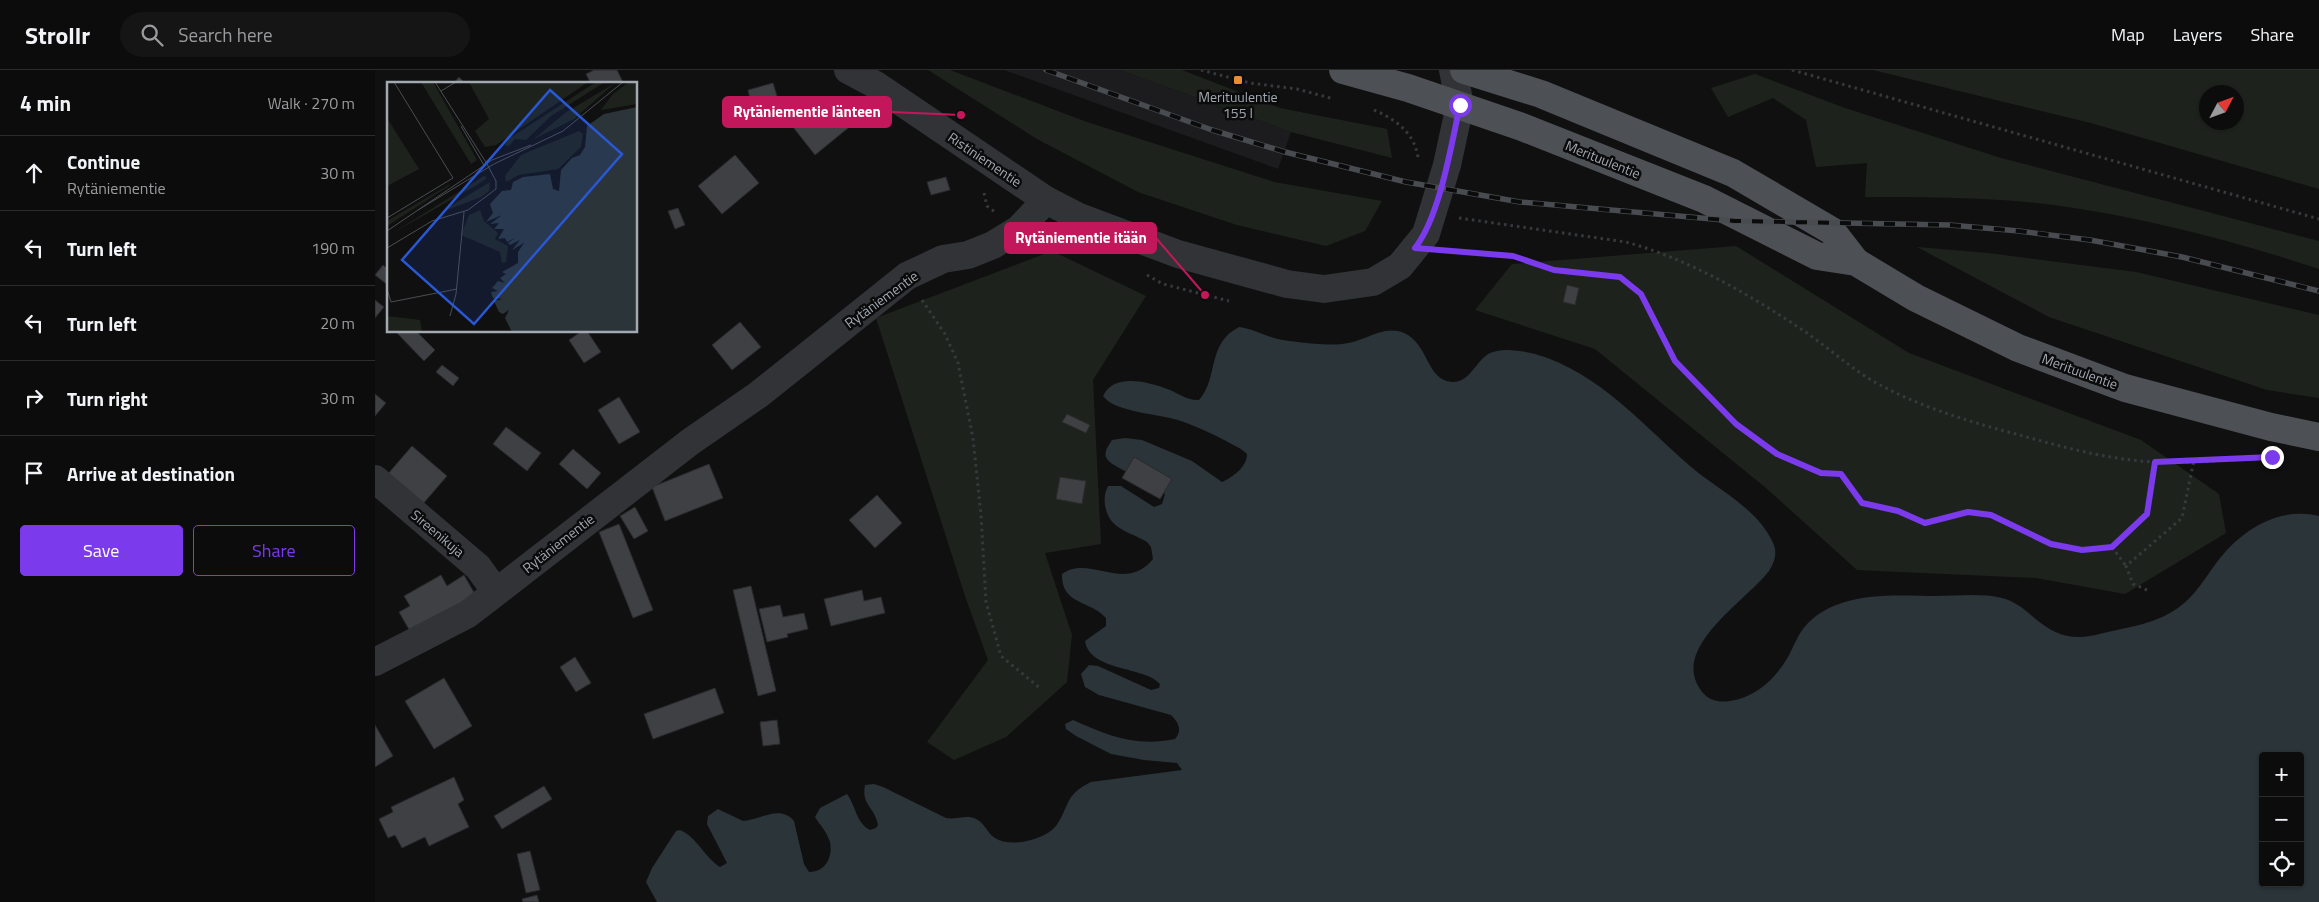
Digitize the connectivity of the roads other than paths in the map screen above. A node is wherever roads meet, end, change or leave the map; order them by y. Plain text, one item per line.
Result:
1 (848, 70) edge
2 (1343, 70) edge
3 (1453, 70) edge
4 (1479, 72) edge
5 (1460, 105) junction
6 (1046, 200) junction
7 (1857, 262) junction
8 (2319, 437) edge
9 (375, 479) edge
10 (496, 592) junction
11 (375, 662) edge

1 - 6 street, Ristiniementie
2 - 5 main road, Merituulentie
3 - 5 street
4 - 5 street
4 - 7 main road, Merituulentie
5 - 6 street
5 - 7 main road, Merituulentie
6 - 10 street, Rytäniementie
7 - 8 main road, Merituulentie
9 - 10 street, Sireenikuja
10 - 11 street, Rytäniementie

